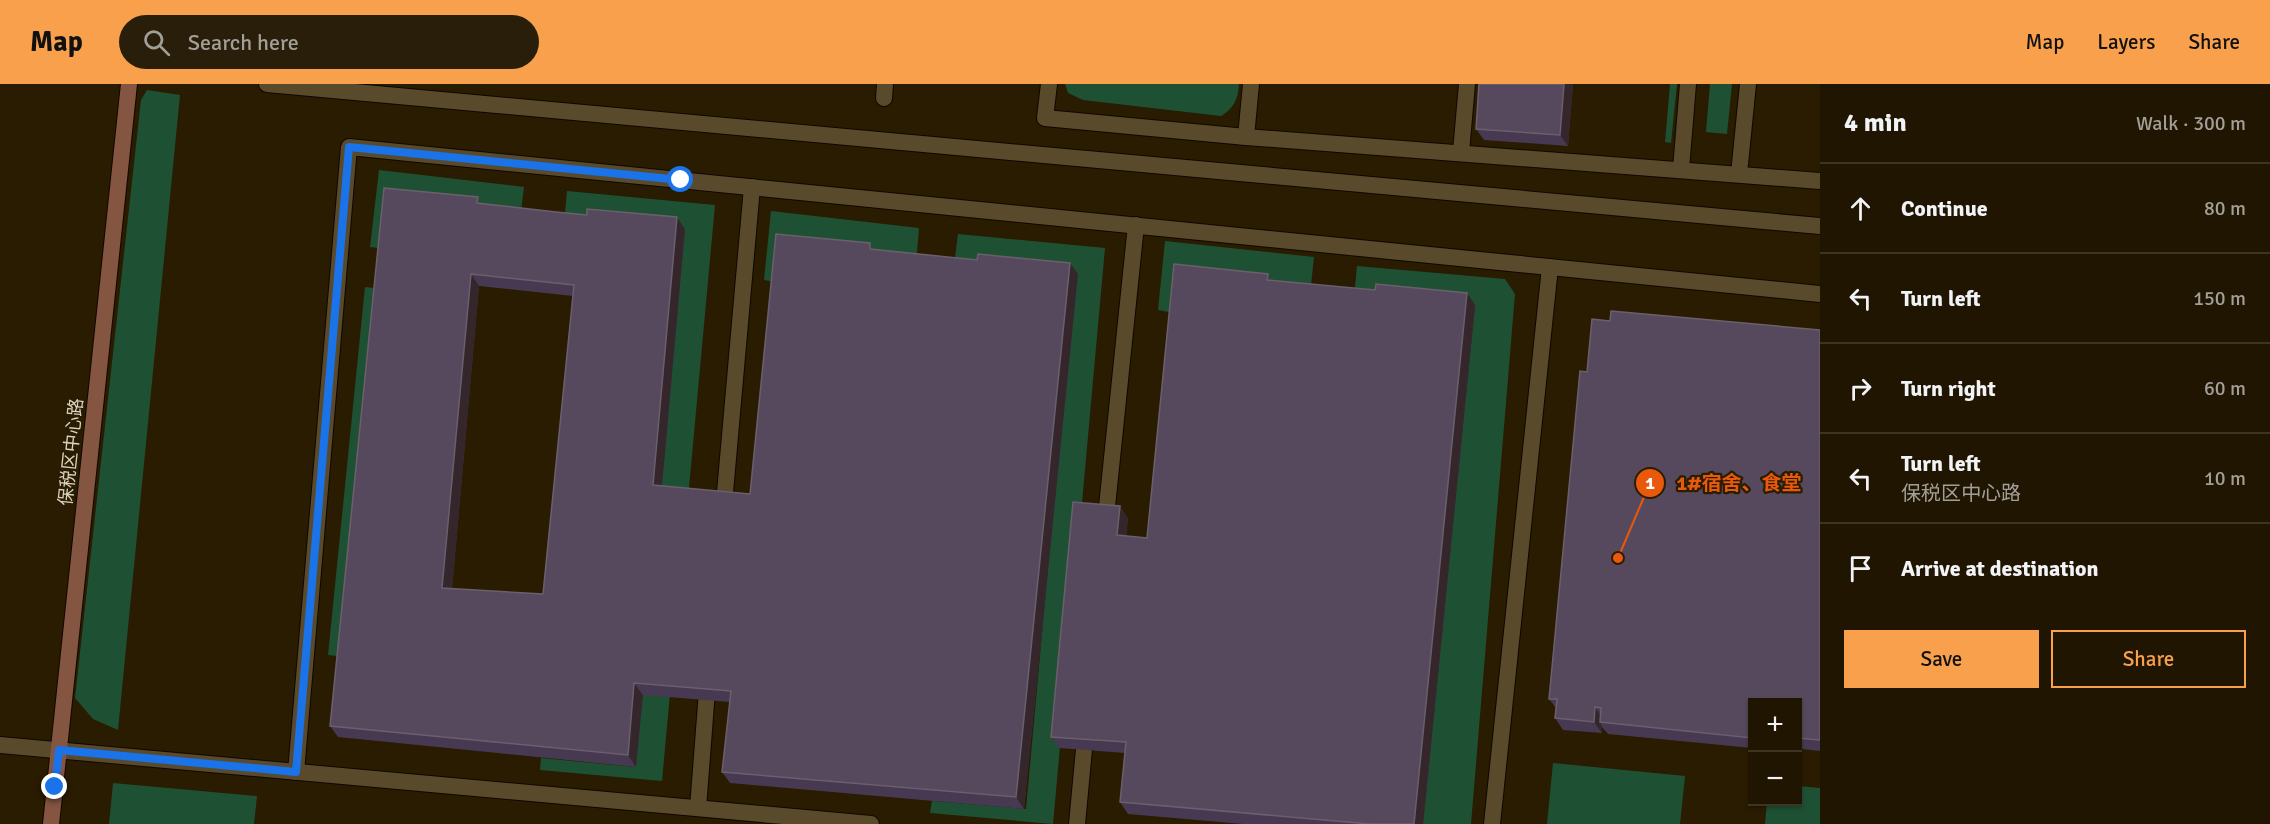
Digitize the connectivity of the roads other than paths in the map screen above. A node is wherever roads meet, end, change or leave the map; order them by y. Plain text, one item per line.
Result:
1 (129, 84) edge
2 (267, 84) edge
3 (1049, 84) edge
4 (1251, 84) edge
5 (1467, 84) edge
6 (1688, 84) edge
7 (1748, 84) edge
8 (1246, 137) junction
9 (1461, 152) junction
10 (1681, 170) junction
11 (1739, 174) junction
12 (1820, 181) edge
13 (752, 187) junction
14 (1136, 225) junction
15 (1820, 226) edge
16 (1550, 267) junction
17 (1820, 294) edge
18 (722, 526) edge
19 (1104, 539) edge
20 (709, 665) edge
21 (1088, 715) edge
22 (0, 745) edge
23 (59, 750) junction
24 (296, 772) junction
25 (698, 808) junction
26 (778, 820) edge
27 (51, 824) edge
28 (871, 824) edge
29 (1077, 824) edge
30 (1492, 824) edge

1 - 23 main road, 保税区中心路
2 - 15 street
3 - 8 street
4 - 8 street
5 - 9 street
6 - 10 street
7 - 11 street
8 - 9 street
9 - 10 street
10 - 11 street
11 - 12 street
13 - 14 street
13 - 18 street
13 - 24 street
14 - 16 street
14 - 19 street
16 - 17 street
16 - 30 street
20 - 25 street
21 - 29 street
22 - 23 street
23 - 24 street
23 - 27 main road, 保税区中心路
24 - 25 street
25 - 26 street
26 - 28 street

